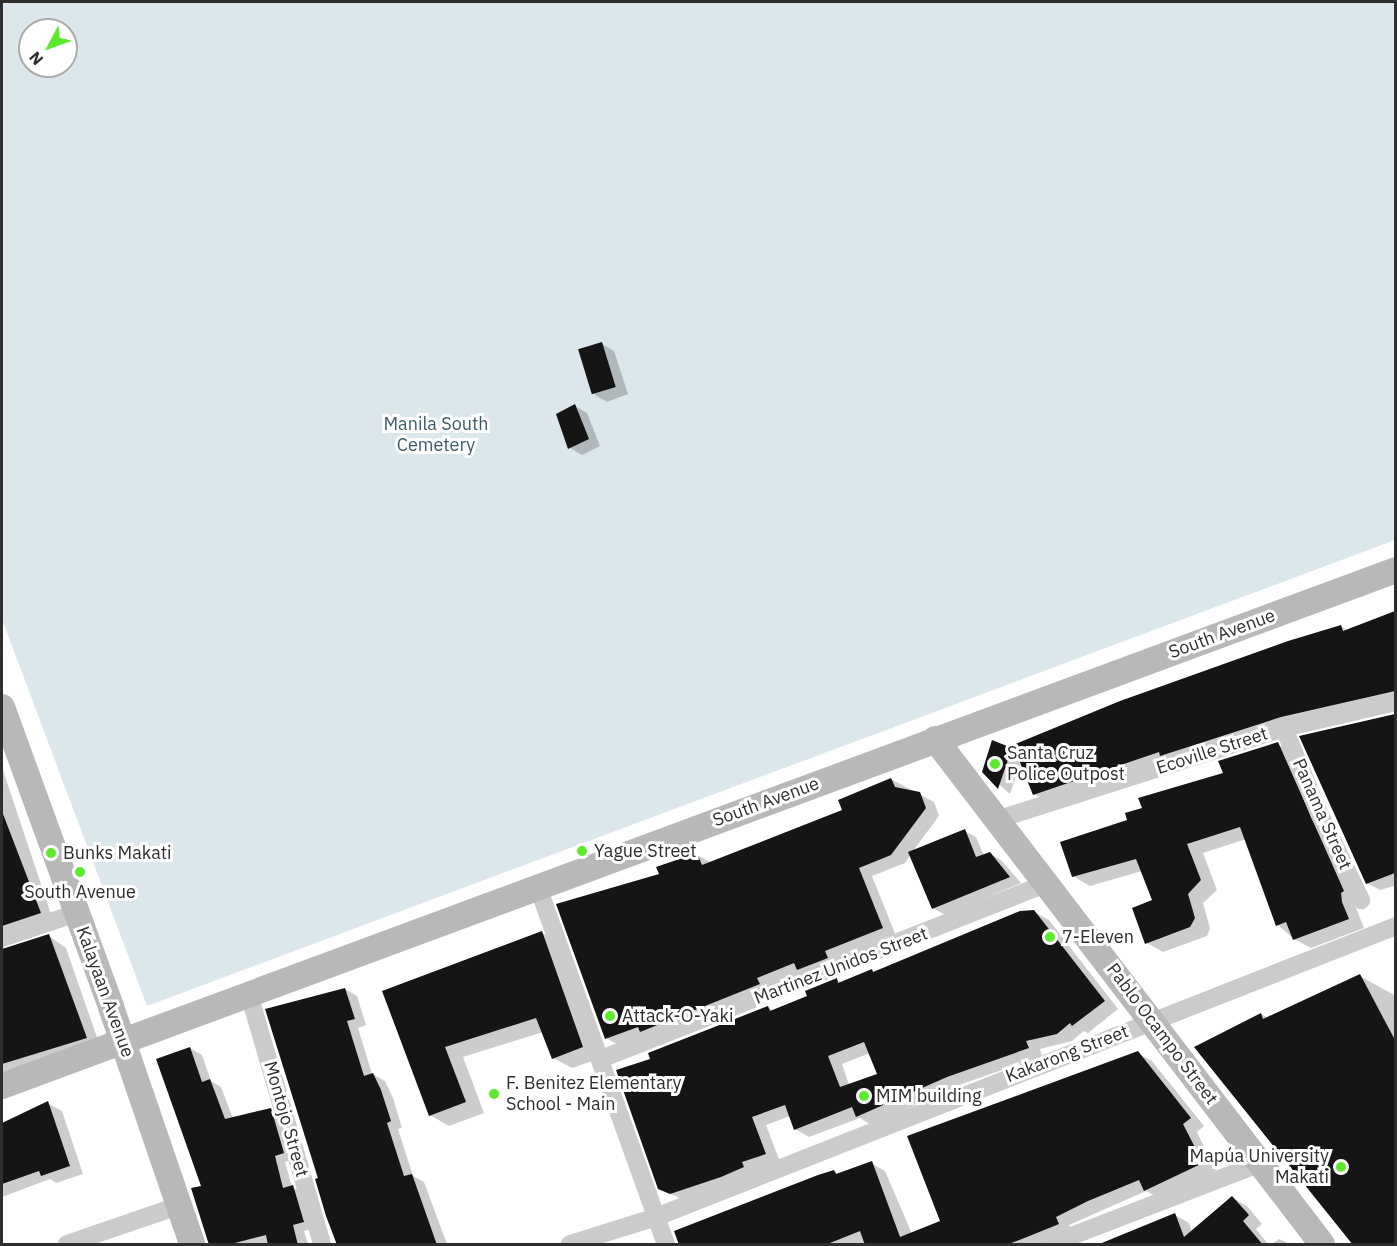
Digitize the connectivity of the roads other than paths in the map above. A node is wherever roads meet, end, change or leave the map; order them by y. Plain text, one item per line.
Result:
1 (1395, 570) edge
2 (1395, 702) edge
3 (2, 707) edge
4 (1284, 728) junction
5 (935, 739) junction
6 (996, 820) junction
7 (1046, 884) junction
8 (538, 887) junction
9 (1361, 900) dead end
10 (77, 913) junction
11 (1395, 926) edge
12 (2, 938) edge
13 (249, 994) junction
14 (1153, 1021) junction
15 (124, 1042) junction
16 (601, 1059) junction
17 (2, 1086) edge
18 (1261, 1163) junction
19 (181, 1205) junction
20 (656, 1216) junction
21 (67, 1245) edge
22 (192, 1245) edge
23 (322, 1245) edge
24 (570, 1245) edge
25 (666, 1245) edge
26 (1051, 1245) edge
27 (1322, 1245) edge

1 - 5 main road, South Avenue
2 - 4 street, Ecoville Street
3 - 10 main road, Kalayaan Avenue
4 - 6 street, Ecoville Street
4 - 9 street, Panama Street
5 - 6 main road, Pablo Ocampo Street
5 - 8 main road, South Avenue
6 - 7 main road, Pablo Ocampo Street
7 - 14 main road, Pablo Ocampo Street
7 - 16 street, Martinez Unidos Street
8 - 13 main road, South Avenue
8 - 16 street
10 - 12 street
10 - 15 main road, Kalayaan Avenue
11 - 14 street, Kakarong Street
13 - 15 main road, South Avenue
13 - 23 street, Montojo Street
14 - 18 main road, Pablo Ocampo Street
14 - 20 street, Kakarong Street
15 - 17 main road, South Avenue
15 - 19 main road, Kalayaan Avenue
16 - 20 street
18 - 26 street
18 - 27 main road, Pablo Ocampo Street
19 - 21 street
19 - 22 main road, Kalayaan Avenue
20 - 24 street, Kakarong Street
20 - 25 street

